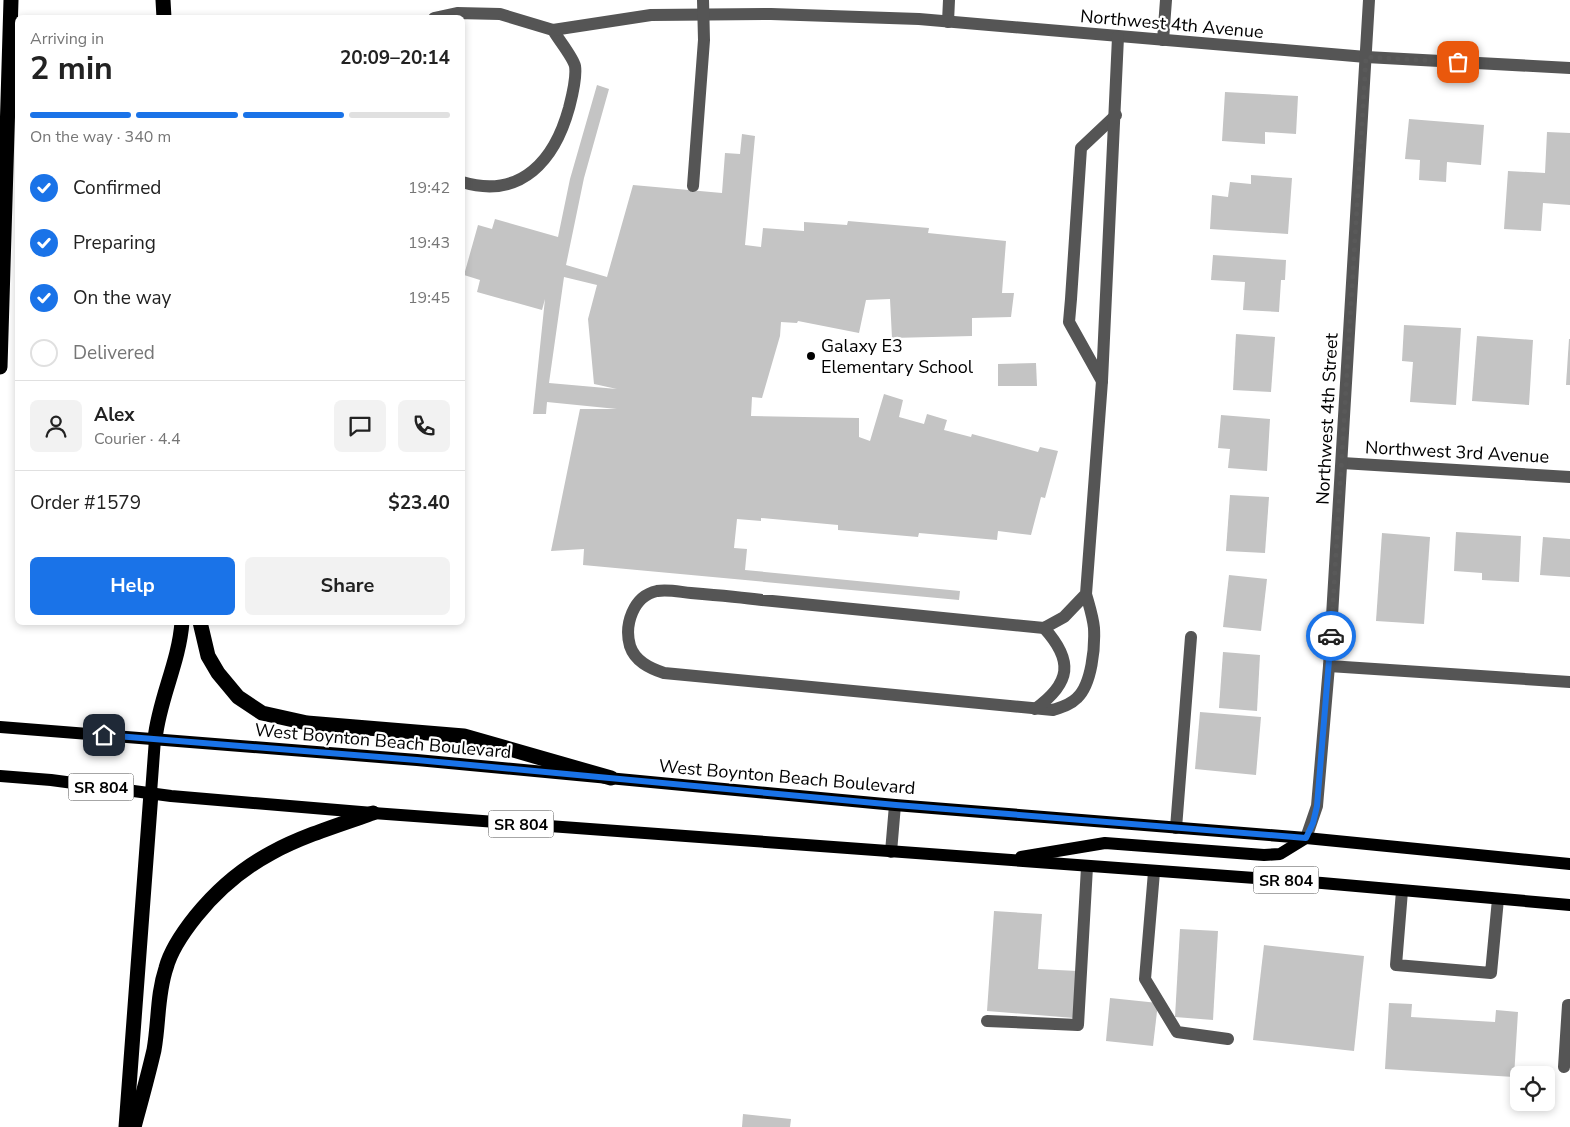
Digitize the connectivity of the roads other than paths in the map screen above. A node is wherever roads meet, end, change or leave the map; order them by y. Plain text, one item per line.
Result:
1 (11, 0) edge
2 (164, 0) edge
3 (704, 0) edge
4 (949, 0) edge
5 (1166, 0) edge
6 (1369, 0) edge
7 (164, 15) edge
8 (448, 15) edge
9 (703, 15) junction
10 (948, 22) junction
11 (553, 30) junction
12 (1118, 37) junction
13 (1163, 40) junction
14 (1366, 57) junction
15 (1570, 68) edge
16 (1116, 115) junction
17 (465, 182) edge
18 (693, 186) dead end
19 (0, 367) edge
20 (1102, 381) junction
21 (1342, 463) junction
22 (1570, 476) edge
23 (1086, 594) junction
24 (181, 625) edge
25 (201, 625) edge
26 (1044, 628) junction
27 (1191, 637) dead end
28 (1330, 666) junction
29 (1570, 682) edge
30 (1035, 709) junction
31 (0, 727) edge
32 (155, 739) junction
33 (0, 776) edge
34 (612, 778) junction
35 (151, 793) junction
36 (896, 805) junction
37 (373, 813) junction
38 (1176, 828) junction
39 (1306, 838) junction
40 (891, 852) junction
41 (1001, 861) junction
42 (1570, 864) edge
43 (1087, 867) junction
44 (1154, 872) junction
45 (1402, 891) junction
46 (1498, 899) junction
47 (1570, 906) edge
48 (1570, 1005) edge
49 (987, 1021) dead end
50 (1228, 1039) dead end
51 (1564, 1066) dead end
52 (126, 1127) edge
53 (134, 1127) edge

1 - 19 highway
2 - 7 highway
3 - 9 street
4 - 10 street
5 - 13 street
6 - 14 street, Northwest 4th Street
8 - 11 street
9 - 10 street, Northwest 4th Avenue
9 - 11 street, Northwest 4th Avenue
9 - 18 street
10 - 12 street, Northwest 4th Avenue
11 - 17 street
12 - 13 street, Northwest 4th Avenue
12 - 16 street
13 - 14 street, Northwest 4th Avenue
14 - 15 street, Northwest 4th Avenue
14 - 21 street, Northwest 4th Street
16 - 20 street
16 - 20 street
20 - 23 street
21 - 22 street, Northwest 3rd Avenue
21 - 28 street, Northwest 4th Street
23 - 26 street
23 - 30 street
24 - 32 highway
25 - 34 highway
26 - 30 street
26 - 30 street
27 - 38 street
28 - 29 street
28 - 39 street, Northwest 4th Street
31 - 32 main road, West Boynton Beach Boulevard
32 - 34 main road, West Boynton Beach Boulevard
32 - 35 main road
33 - 35 main road, SR 804
34 - 36 main road, West Boynton Beach Boulevard
35 - 37 main road, SR 804
35 - 52 highway
36 - 38 main road, West Boynton Beach Boulevard
36 - 40 street
37 - 40 main road, SR 804
37 - 53 highway
38 - 39 main road, West Boynton Beach Boulevard
39 - 41 main road
39 - 42 main road, West Boynton Beach Boulevard
40 - 41 main road, SR 804
41 - 43 main road, SR 804
43 - 44 main road, SR 804
43 - 49 street
44 - 45 main road, SR 804
44 - 50 street
45 - 46 main road, SR 804
45 - 46 street
46 - 47 main road, SR 804
48 - 51 street

